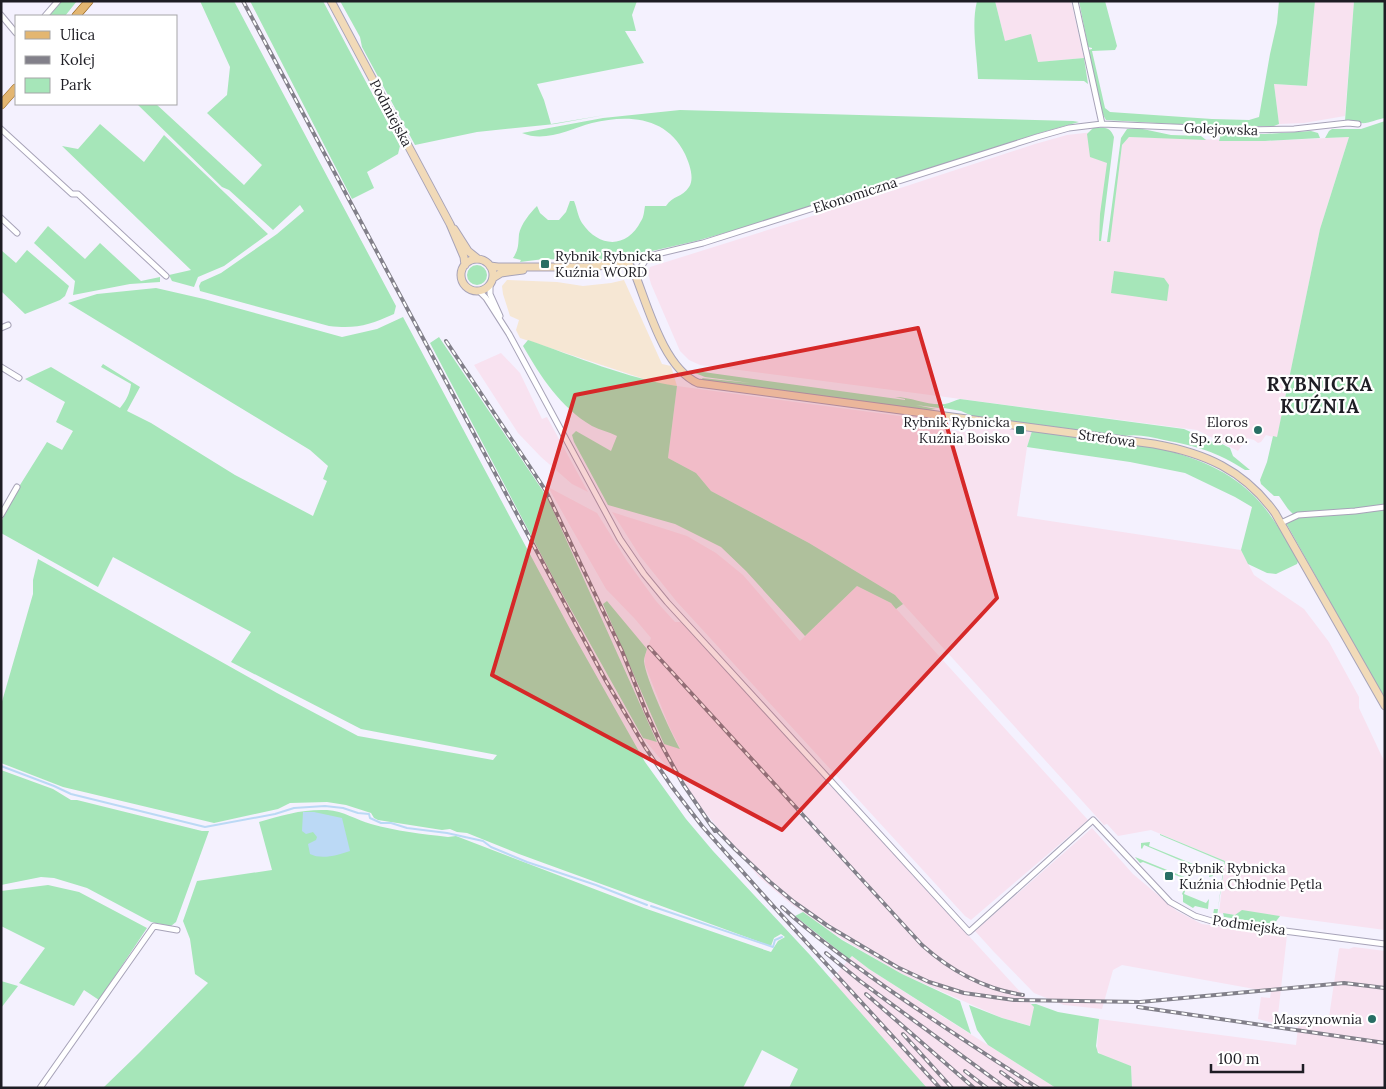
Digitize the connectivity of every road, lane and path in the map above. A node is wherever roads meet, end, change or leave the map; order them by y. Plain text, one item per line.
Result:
1 (58, 1) edge
2 (89, 1) edge
3 (331, 1) edge
4 (1076, 1) edge
5 (1, 15) edge
6 (46, 15) edge
7 (77, 15) edge
8 (15, 32) edge
9 (15, 89) edge
10 (1, 106) edge
11 (1102, 124) junction
12 (1358, 124) dead end
13 (1084, 125) joint
14 (1, 129) edge
15 (1, 218) edge
16 (450, 224) junction
17 (17, 233) dead end
18 (647, 257) junction
19 (478, 260) junction
20 (624, 262) junction
21 (465, 266) junction
22 (490, 266) junction
23 (534, 268) junction
24 (166, 276) dead end
25 (637, 281) junction
26 (491, 282) junction
27 (479, 291) junction
28 (502, 321) junction
29 (8, 324) dead end
30 (1, 328) edge
31 (1, 367) edge
32 (19, 378) dead end
33 (17, 487) dead end
34 (1385, 506) edge
35 (1, 515) edge
36 (1282, 523) junction
37 (1385, 706) edge
38 (177, 930) dead end
39 (1385, 944) edge
40 (40, 1088) edge

1 - 6 street
2 - 7 main road
3 - 16 street, Podmiejska
4 - 11 street
5 - 8 street
9 - 10 main road
11 - 12 street, Golejowska
11 - 13 street, Golejowska
13 - 18 street, Ekonomiczna
14 - 24 street
15 - 17 street
16 - 19 street, Podmiejska
16 - 21 street, Podmiejska
18 - 20 street, Ekonomiczna
18 - 25 street
19 - 21 street
19 - 22 street
20 - 23 street, Ekonomiczna
20 - 25 street
21 - 27 street
22 - 23 street, Ekonomiczna
22 - 26 street
23 - 26 street, Ekonomiczna
25 - 36 street, Strefowa
26 - 27 street
26 - 28 street
27 - 28 street
28 - 39 street, Podmiejska
29 - 30 street
31 - 32 street
33 - 35 street
34 - 36 street
36 - 37 street, Strefowa
38 - 40 street

